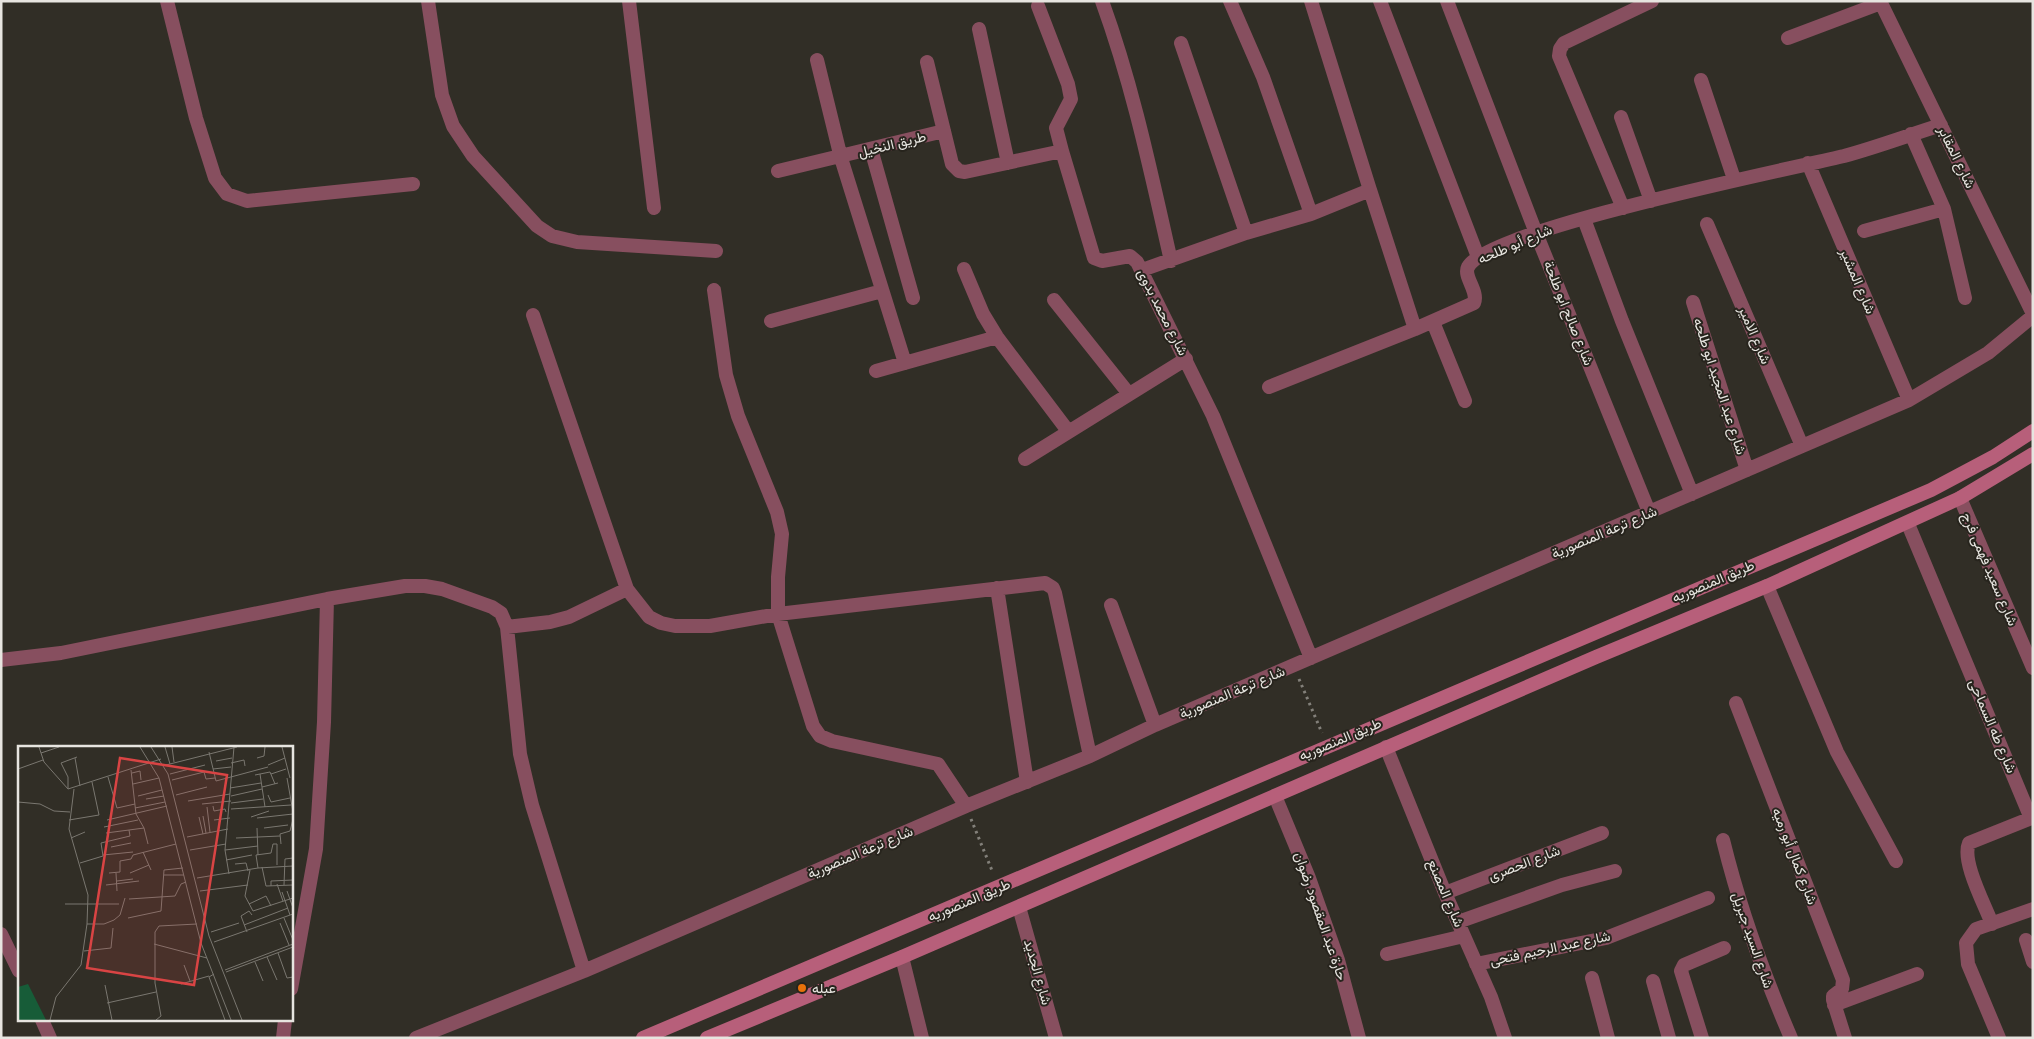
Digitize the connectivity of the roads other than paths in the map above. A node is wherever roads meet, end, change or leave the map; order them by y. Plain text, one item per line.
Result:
1 (167, 1) edge
2 (428, 1) edge
3 (629, 1) edge
4 (1102, 1) edge
5 (1230, 1) edge
6 (1311, 1) edge
7 (1380, 1) edge
8 (1447, 1) edge
9 (1652, 1) edge
10 (1880, 2) edge
11 (1038, 6) dead end
12 (980, 28) dead end
13 (1788, 38) dead end
14 (1181, 43) dead end
15 (816, 60) dead end
16 (927, 62) dead end
17 (1701, 80) dead end
18 (1621, 117) dead end
19 (1941, 125) junction
20 (944, 131) junction
21 (1911, 134) junction
22 (871, 149) junction
23 (1062, 151) junction
24 (841, 158) junction
25 (1008, 163) junction
26 (1808, 163) junction
27 (778, 171) dead end
28 (1734, 179) junction
29 (412, 184) dead end
30 (1370, 190) junction
31 (1651, 201) junction
32 (654, 208) dead end
33 (1623, 208) junction
34 (1944, 209) junction
35 (1311, 214) junction
36 (1584, 218) junction
37 (1707, 224) dead end
38 (1864, 231) dead end
39 (1536, 233) junction
40 (1246, 234) junction
41 (716, 251) dead end
42 (1478, 257) junction
43 (1171, 261) junction
44 (964, 269) dead end
45 (1142, 270) junction
46 (714, 290) dead end
47 (882, 291) junction
48 (914, 298) dead end
49 (1965, 298) dead end
50 (1054, 300) dead end
51 (1692, 302) dead end
52 (533, 315) dead end
53 (2033, 315) edge
54 (770, 321) dead end
55 (1433, 322) junction
56 (1415, 329) junction
57 (997, 337) junction
58 (1186, 359) junction
59 (905, 363) junction
60 (876, 371) dead end
61 (1269, 387) dead end
62 (1129, 394) junction
63 (1465, 400) dead end
64 (1909, 400) junction
65 (1068, 431) junction
66 (2033, 431) edge
67 (1802, 446) junction
68 (2033, 454) edge
69 (1025, 459) dead end
70 (1747, 470) junction
71 (1692, 494) junction
72 (1960, 498) junction
73 (1650, 512) junction
74 (1908, 524) junction
75 (1767, 586) junction
76 (997, 588) junction
77 (627, 589) junction
78 (327, 599) junction
79 (1111, 605) dead end
80 (778, 614) junction
81 (507, 627) junction
82 (1587, 635) junction
83 (1596, 657) junction
84 (1311, 658) junction
85 (1, 660) edge
86 (2033, 668) edge
87 (1736, 703) dead end
88 (1156, 725) junction
89 (1386, 747) junction
90 (1090, 756) junction
91 (1027, 782) junction
92 (1275, 796) junction
93 (968, 812) junction
94 (1602, 833) dead end
95 (1723, 840) dead end
96 (1896, 861) dead end
97 (1615, 871) dead end
98 (1445, 893) junction
99 (1708, 898) dead end
100 (1019, 907) junction
101 (2033, 909) edge
102 (1458, 922) junction
103 (1992, 924) junction
104 (1, 934) edge
105 (1464, 936) junction
106 (2026, 940) dead end
107 (1724, 948) dead end
108 (1387, 954) dead end
109 (902, 957) junction
110 (2033, 962) edge
111 (1476, 964) junction
112 (18, 969) edge
113 (584, 971) junction
114 (1917, 974) dead end
115 (1592, 978) dead end
116 (1653, 981) dead end
117 (292, 983) edge
118 (1834, 1005) junction
119 (43, 1022) edge
120 (286, 1022) edge
121 (50, 1038) edge
122 (283, 1038) edge
123 (416, 1038) edge
124 (642, 1038) edge
125 (707, 1038) edge
126 (922, 1038) edge
127 (1056, 1038) edge
128 (1359, 1038) edge
129 (1505, 1038) edge
130 (1608, 1038) edge
131 (1669, 1038) edge
132 (1702, 1038) edge
133 (1791, 1038) edge
134 (1844, 1038) edge
135 (1998, 1038) edge

1 - 29 street
2 - 41 street
3 - 32 street
4 - 43 street
5 - 35 street
6 - 30 street
7 - 42 street
8 - 39 street, شارع صالح ابو طلحة
9 - 33 street
10 - 13 street
10 - 19 street, شارع المقابر
11 - 23 street
12 - 25 street
14 - 40 street
15 - 24 street, طريق النخيل
16 - 20 street
17 - 28 street
18 - 31 street
19 - 21 street, شارع أبو طلحه
19 - 53 street, شارع المقابر
20 - 22 street, طريق النخيل
20 - 25 street
21 - 26 street, شارع أبو طلحه
21 - 34 street
22 - 24 street, طريق النخيل
22 - 48 street
23 - 25 street
23 - 45 street, شارع محمد بدوى
24 - 27 street, طريق النخيل
24 - 47 street
26 - 28 street, شارع أبو طلحه
26 - 64 street, شارع المشير
28 - 31 street, شارع أبو طلحه
30 - 35 street
30 - 56 street
31 - 33 street, شارع أبو طلحه
33 - 36 street, شارع أبو طلحه
34 - 38 street
34 - 49 street
35 - 40 street
36 - 39 street, شارع أبو طلحه
36 - 71 street
37 - 67 street, شارع الامير
39 - 42 street, شارع أبو طلحه
39 - 73 street, شارع صالح ابو طلحة
40 - 43 street
42 - 55 street, شارع أبو طلحه
43 - 45 street
44 - 57 street
45 - 58 street, شارع محمد بدوى
46 - 80 street
47 - 54 street
47 - 59 street
50 - 62 street
51 - 70 street, شارع عبد المجيد ابو طلحه
52 - 77 street
53 - 64 street, شارع ترعة المنصورية
55 - 56 street, شارع أبو طلحه
55 - 63 street
56 - 61 street, شارع أبو طلحه
57 - 59 street
57 - 65 street
58 - 62 street
58 - 84 street, شارع محمد بدوى
59 - 60 street
62 - 65 street
64 - 67 street, شارع ترعة المنصورية
65 - 69 street
66 - 82 main road, طريق المنصوريه
67 - 70 street, شارع ترعة المنصورية
68 - 72 main road, طريق المنصوريه
70 - 71 street, شارع ترعة المنصورية
71 - 73 street, شارع ترعة المنصورية
72 - 74 main road, طريق المنصوريه
72 - 86 street, شارع سعيد فهمى فرج
73 - 84 street, شارع ترعة المنصورية
74 - 75 main road, طريق المنصوريه
74 - 103 street, شارع طه السماحى
75 - 83 main road, طريق المنصوريه
75 - 96 street
76 - 80 street
76 - 90 street
76 - 91 street
77 - 80 street
77 - 81 street
78 - 81 street
78 - 85 street
78 - 117 street
79 - 88 street
80 - 93 street
81 - 113 street
82 - 83 main road
82 - 124 main road, طريق المنصوريه
83 - 89 main road, طريق المنصوريه
84 - 88 street, شارع ترعة المنصورية
87 - 118 street, شارع كمال أبو رميه
88 - 90 street, شارع ترعة المنصورية
89 - 92 main road, طريق المنصوريه
89 - 98 street, شارع المصنع
90 - 91 street, شارع ترعة المنصورية
91 - 93 street, شارع ترعة المنصورية
92 - 100 main road, طريق المنصوريه
92 - 128 street, حارة عبد المقصود رضوان
93 - 113 street, شارع ترعة المنصورية
94 - 98 street, شارع الحصرى
95 - 133 street, شارع السيد جبريل
97 - 102 street
98 - 102 street, شارع المصنع
99 - 111 street, شارع عبد الرحيم فتحى
100 - 109 main road, طريق المنصوريه
100 - 127 street, شارع الجديد
101 - 103 street
102 - 105 street, شارع المصنع
103 - 135 street
104 - 112 street
105 - 108 street
105 - 111 street, شارع المصنع
106 - 110 street
107 - 132 street
109 - 125 main road, طريق المنصوريه
109 - 126 street
111 - 129 street, شارع المصنع
113 - 123 street, شارع ترعة المنصورية
114 - 118 street
115 - 130 street
116 - 131 street
118 - 134 street
119 - 121 street
120 - 122 street

